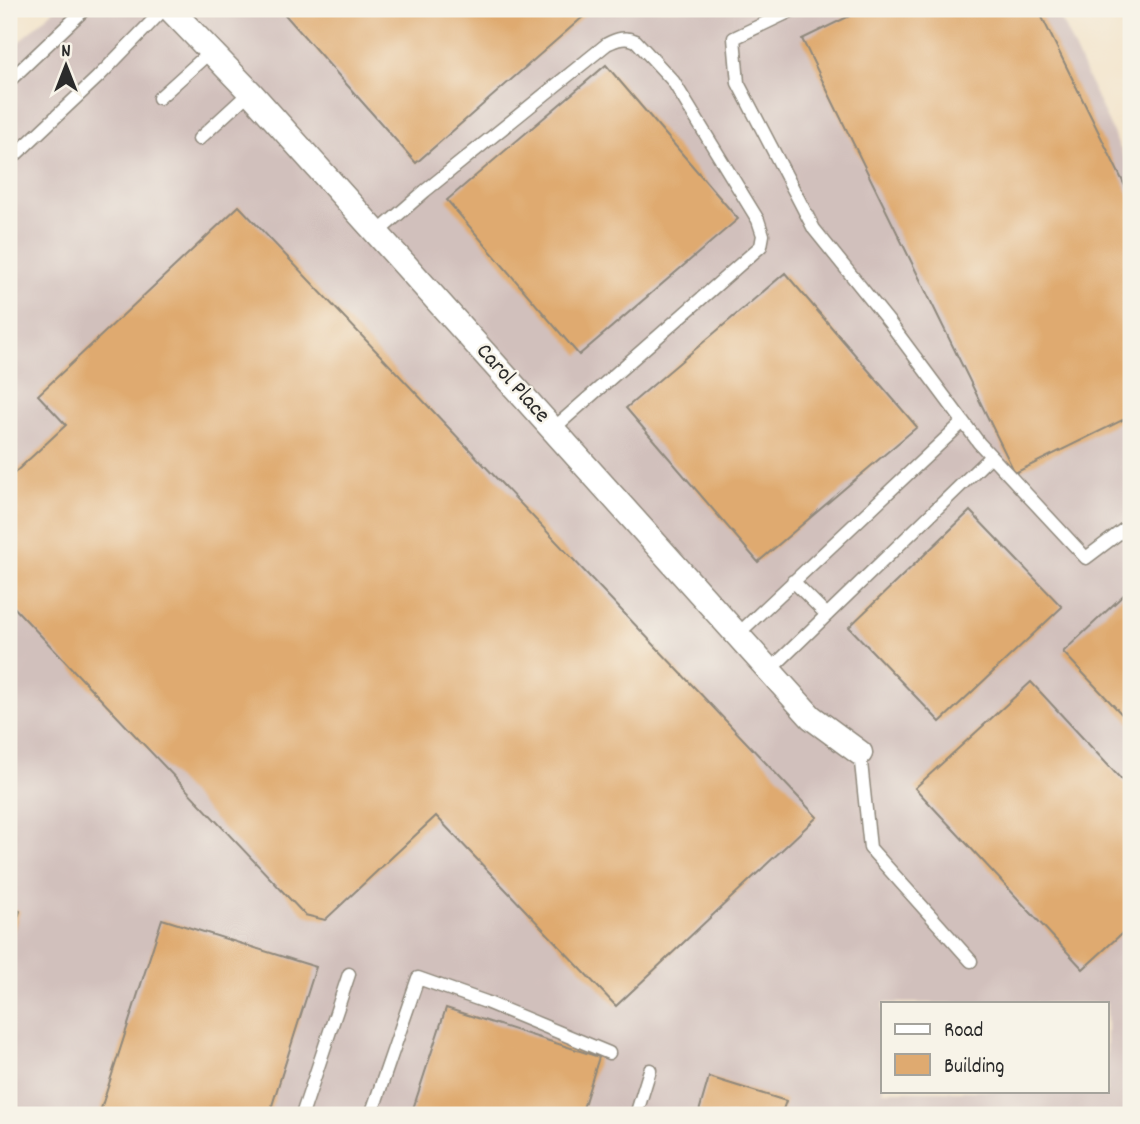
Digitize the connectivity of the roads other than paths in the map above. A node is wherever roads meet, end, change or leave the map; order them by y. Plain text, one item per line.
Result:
1 (85, 9) edge
2 (164, 9) edge
3 (170, 9) edge
4 (795, 9) edge
5 (211, 51) junction
6 (9, 81) edge
7 (250, 92) junction
8 (159, 98) dead end
9 (199, 139) dead end
10 (9, 161) edge
11 (377, 233) junction
12 (963, 422) junction
13 (553, 429) junction
14 (991, 456) junction
15 (1131, 524) edge
16 (793, 581) junction
17 (827, 615) junction
18 (737, 635) junction
19 (769, 671) junction
20 (860, 753) joint
21 (971, 961) dead end
22 (349, 974) dead end
23 (609, 1053) dead end
24 (650, 1070) dead end
25 (302, 1115) edge
26 (371, 1115) edge
27 (636, 1115) edge

1 - 6 lane
2 - 10 lane
3 - 5 street, Carol Place
4 - 12 lane
5 - 7 street, Carol Place
5 - 8 lane
7 - 9 lane
7 - 11 street, Carol Place
11 - 13 street, Carol Place
11 - 13 lane
12 - 14 lane
12 - 16 lane
13 - 18 street, Carol Place
14 - 15 lane
14 - 17 lane
16 - 17 lane
16 - 18 lane
17 - 19 lane
18 - 19 street, Carol Place
19 - 20 street, Carol Place
20 - 21 lane
22 - 25 lane
23 - 26 lane
24 - 27 lane

